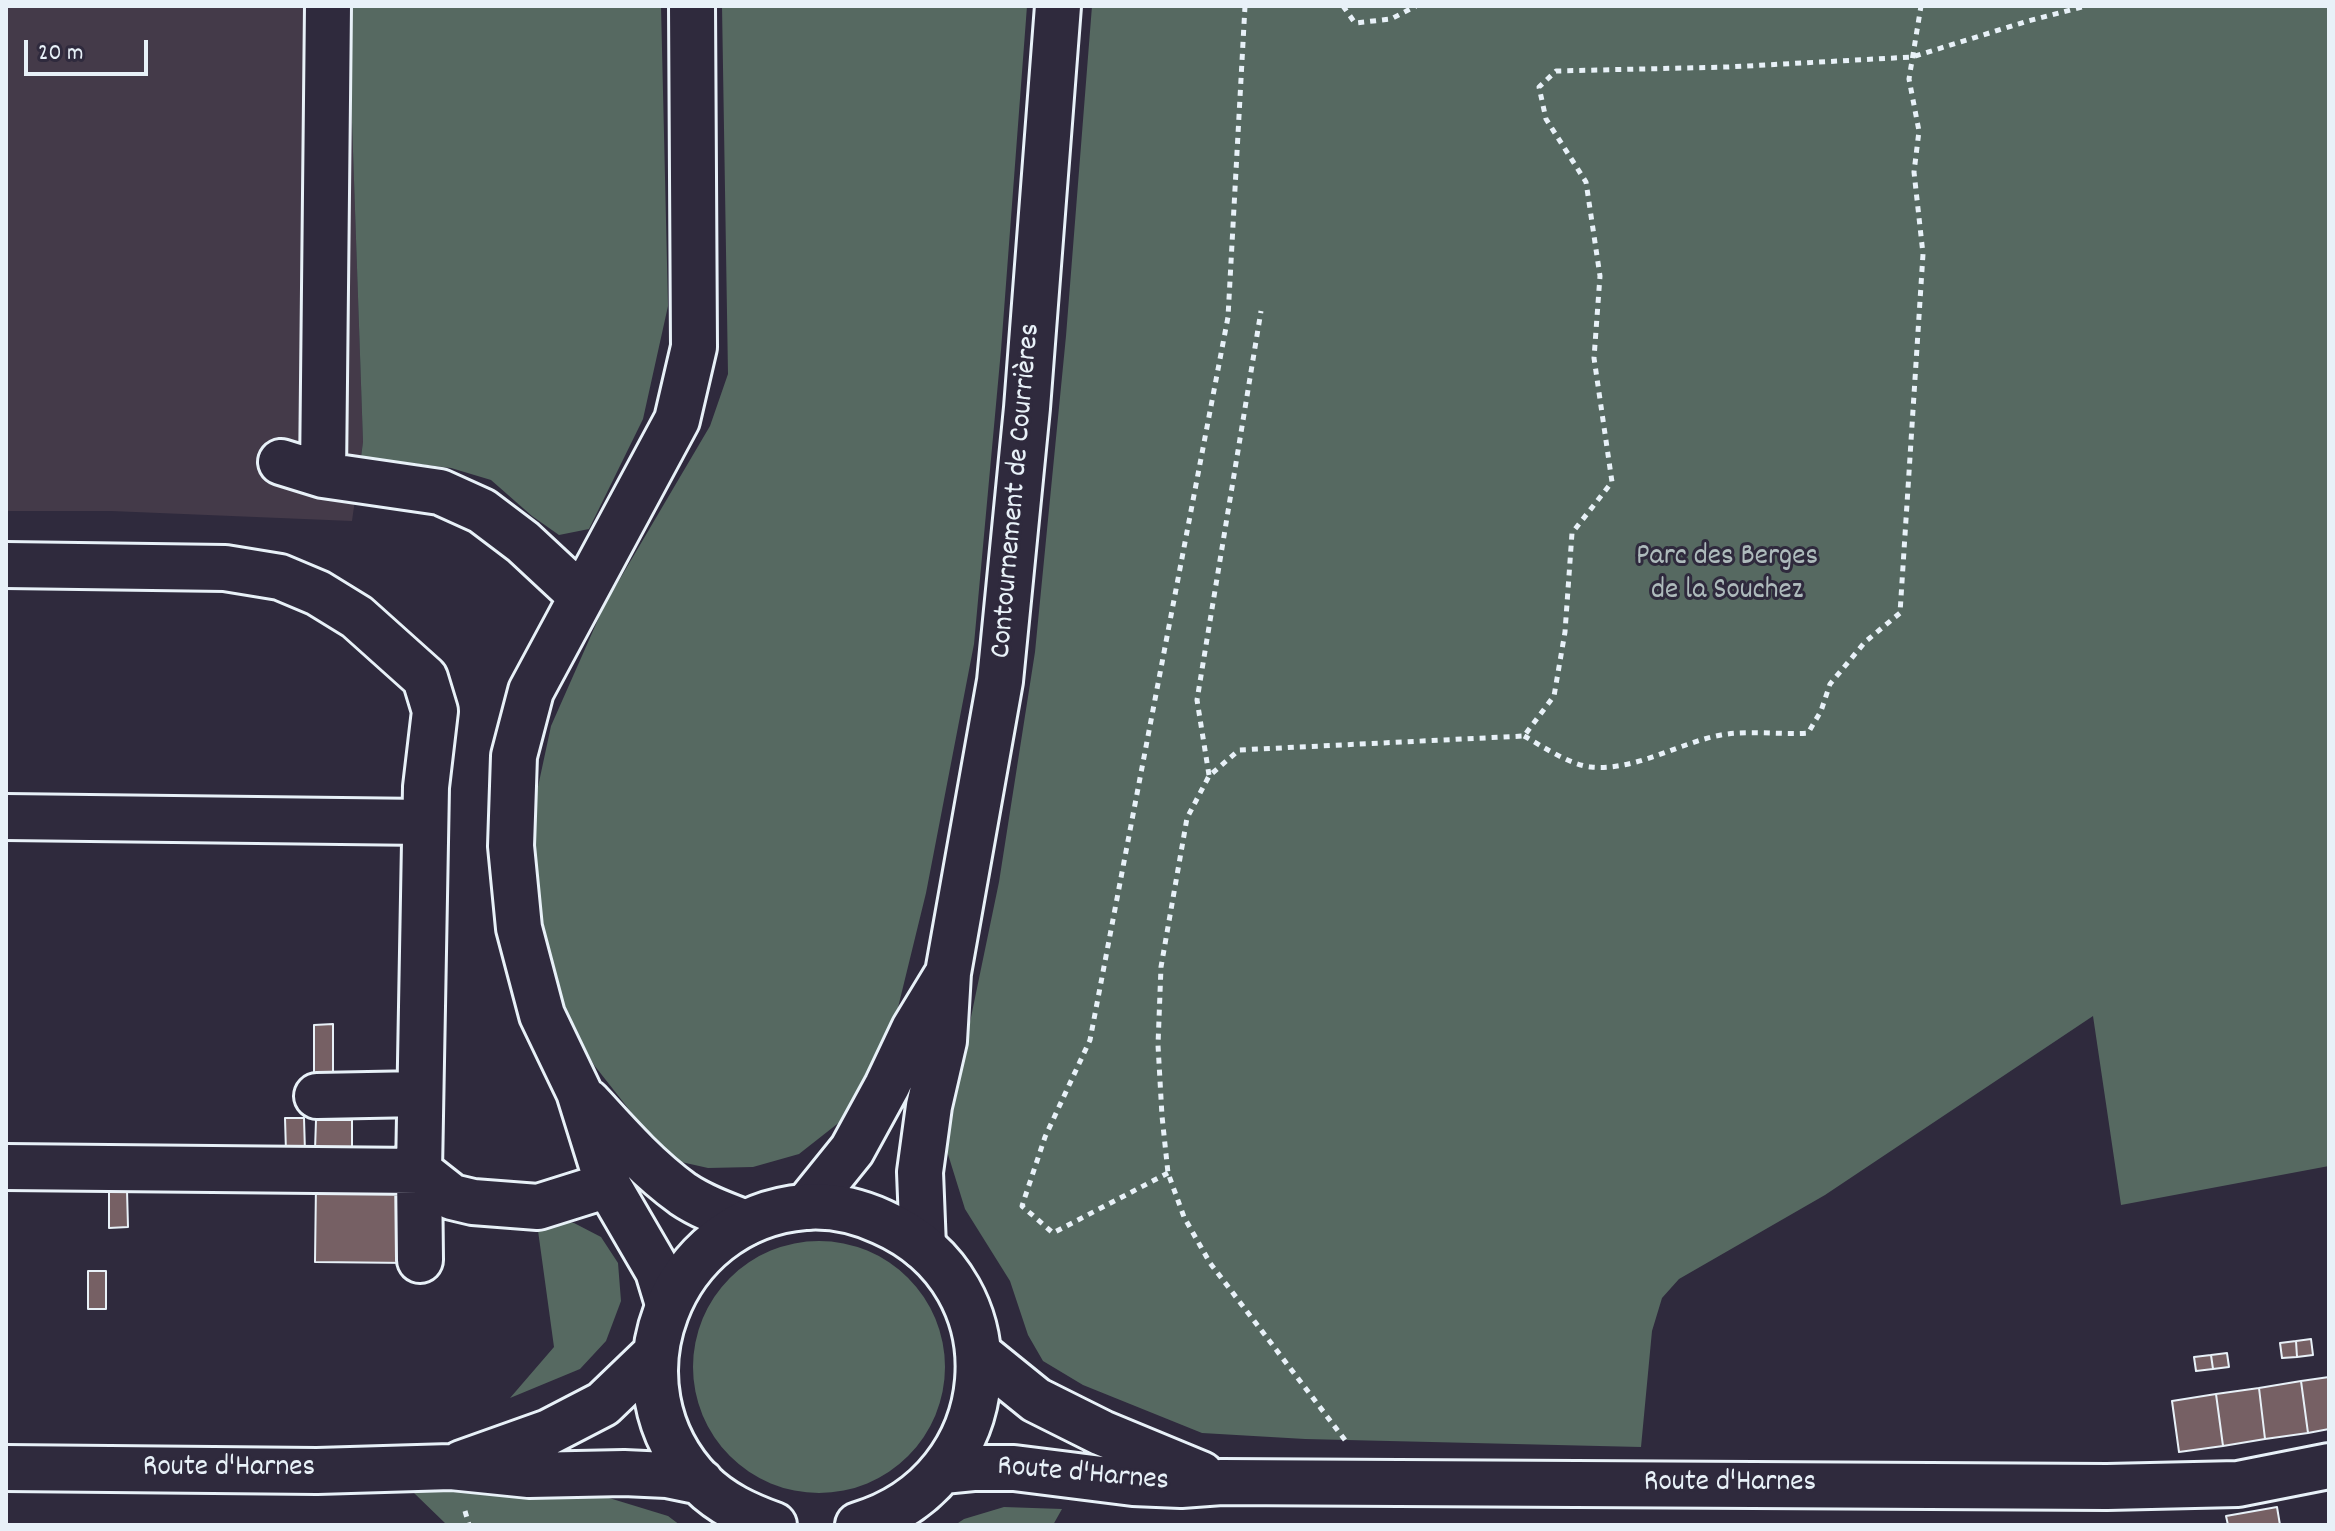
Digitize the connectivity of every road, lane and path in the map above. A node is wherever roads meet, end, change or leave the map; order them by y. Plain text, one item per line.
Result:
1 (328, 6) edge
2 (692, 6) edge
3 (1058, 6) edge
4 (1245, 6) edge
5 (1343, 6) edge
6 (1416, 6) edge
7 (1921, 6) edge
8 (2086, 6) edge
9 (1912, 57) junction
10 (1261, 311) dead end
11 (281, 462) dead end
12 (323, 475) junction
13 (6, 565) edge
14 (581, 596) junction
15 (1524, 736) junction
16 (1209, 776) junction
17 (6, 817) edge
18 (425, 822) junction
19 (948, 973) junction
20 (579, 1092) junction
21 (420, 1094) junction
22 (317, 1096) dead end
23 (6, 1167) edge
24 (419, 1171) junction
25 (1168, 1173) junction
26 (608, 1185) junction
27 (806, 1207) junction
28 (746, 1223) junction
29 (923, 1247) junction
30 (420, 1260) dead end
31 (668, 1304) junction
32 (978, 1353) junction
33 (655, 1354) junction
34 (2329, 1466) edge
35 (451, 1467) junction
36 (6, 1468) edge
37 (943, 1471) junction
38 (701, 1482) junction
39 (1222, 1482) junction
40 (1379, 1483) junction
41 (755, 1521) edge
42 (870, 1523) edge

1 - 12 street
2 - 14 street
3 - 19 street, Contournement de Courrières
4 - 25 path
5 - 6 path
7 - 9 path
8 - 9 path
9 - 15 path
9 - 15 path
10 - 16 path
11 - 12 street
12 - 14 street
13 - 18 street
14 - 20 street
15 - 16 path
16 - 25 path
17 - 18 street
18 - 21 street
19 - 27 street, Contournement de Courrières
19 - 29 street, Contournement de Courrières
20 - 26 street
20 - 28 street
21 - 22 street
21 - 24 street
23 - 24 street
24 - 26 street
24 - 30 street
25 - 40 path
26 - 31 street
27 - 28 street
27 - 29 street
28 - 31 street
29 - 32 street
31 - 33 street
32 - 37 street
32 - 39 street, Route d'Harnes
33 - 35 street, Route d'Harnes
33 - 38 street
34 - 40 street, Route d'Harnes
35 - 36 street, Route d'Harnes
35 - 38 street, Route d'Harnes
37 - 39 street, Route d'Harnes
37 - 42 street
38 - 41 street
39 - 40 street, Route d'Harnes

